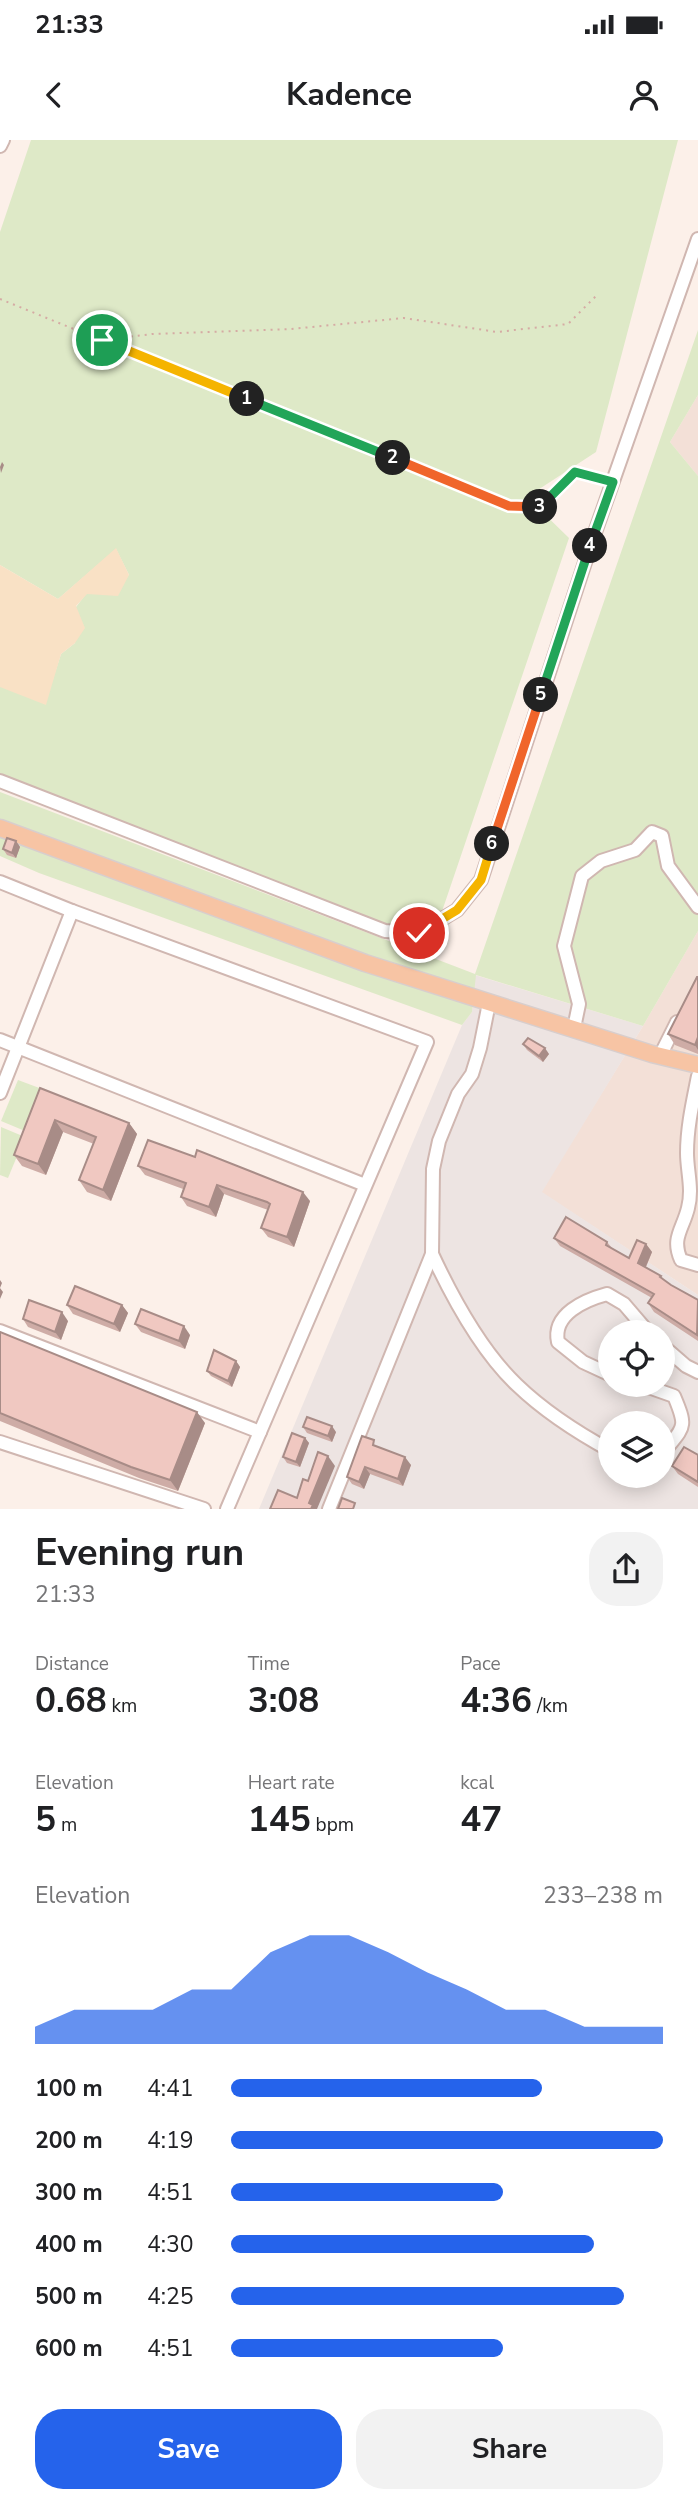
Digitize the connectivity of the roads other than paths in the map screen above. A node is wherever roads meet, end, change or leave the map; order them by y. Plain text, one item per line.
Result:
1 (2, 140) edge
2 (0, 146) edge
3 (698, 239) edge
4 (0, 781) edge
5 (0, 828) edge
6 (8, 838) edge
7 (0, 882) edge
8 (698, 906) edge
9 (72, 911) junction
10 (489, 1003) junction
11 (682, 1013) edge
12 (574, 1028) junction
13 (0, 1040) edge
14 (18, 1047) junction
15 (660, 1056) junction
16 (698, 1065) edge
17 (698, 1076) edge
18 (0, 1093) edge
19 (366, 1185) junction
20 (432, 1254) junction
21 (698, 1265) edge
22 (638, 1320) edge
23 (0, 1331) edge
24 (675, 1356) edge
25 (598, 1369) edge
26 (698, 1372) edge
27 (674, 1397) edge
28 (260, 1432) junction
29 (675, 1437) edge
30 (0, 1442) edge
31 (598, 1444) edge
32 (204, 1509) edge
33 (228, 1509) edge
34 (329, 1509) edge

1 - 2 street
3 - 4 street
5 - 6 main road
6 - 10 main road
7 - 9 street
8 - 12 street
9 - 14 street
9 - 19 street
10 - 12 main road
10 - 20 street
11 - 15 street
12 - 15 main road
13 - 14 street
14 - 18 street
14 - 19 street
15 - 16 main road
17 - 21 street
19 - 28 street
20 - 31 street
20 - 34 street
22 - 25 street
23 - 28 street
24 - 26 street
27 - 29 street
28 - 33 street
30 - 32 street

